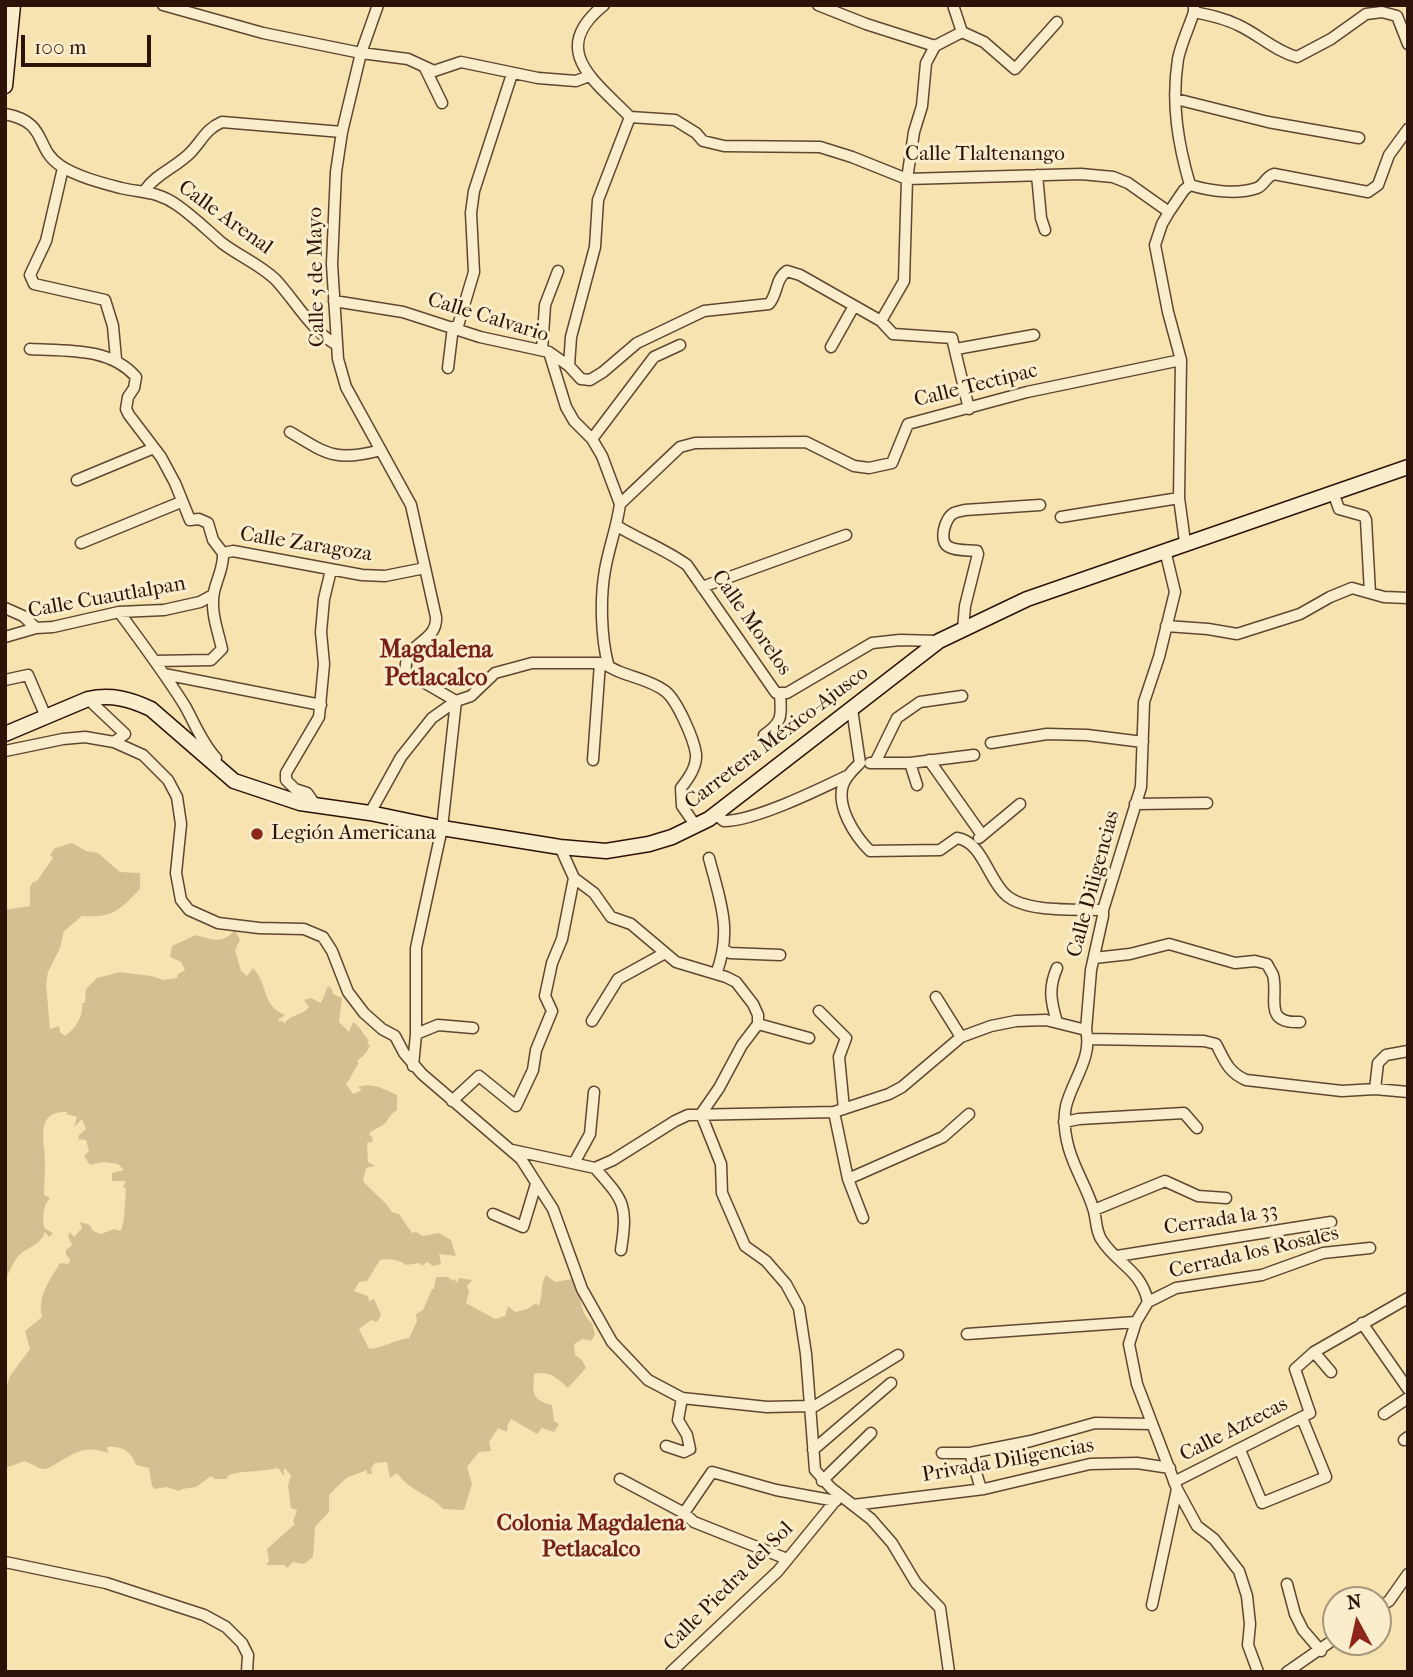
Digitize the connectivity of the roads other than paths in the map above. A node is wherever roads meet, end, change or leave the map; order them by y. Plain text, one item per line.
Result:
1 (13, 5) edge
2 (163, 5) edge
3 (378, 5) edge
4 (604, 5) edge
5 (818, 5) edge
6 (953, 5) edge
7 (1194, 9) edge
8 (1057, 22) dead end
9 (962, 32) junction
10 (1408, 44) edge
11 (935, 46) junction
12 (361, 53) junction
13 (425, 68) junction
14 (512, 74) junction
15 (589, 76) junction
16 (5, 86) edge
17 (1175, 99) junction
18 (442, 103) dead end
19 (5, 114) edge
20 (630, 117) junction
21 (1408, 129) edge
22 (342, 132) junction
23 (1359, 138) dead end
24 (63, 168) junction
25 (1037, 175) junction
26 (907, 179) junction
27 (1190, 185) junction
28 (145, 190) junction
29 (1169, 212) junction
30 (1045, 230) dead end
31 (558, 271) dead end
32 (334, 301) junction
33 (854, 306) junction
34 (881, 321) junction
35 (455, 328) junction
36 (1034, 335) dead end
37 (337, 345) junction
38 (680, 345) dead end
39 (831, 347) dead end
40 (30, 349) dead end
41 (956, 349) junction
42 (546, 351) junction
43 (116, 359) junction
44 (1181, 360) junction
45 (569, 366) junction
46 (448, 368) dead end
47 (969, 409) junction
48 (290, 432) dead end
49 (592, 439) junction
50 (154, 448) junction
51 (381, 450) junction
52 (1408, 467) edge
53 (77, 480) dead end
54 (1334, 492) junction
55 (1179, 498) junction
56 (181, 502) junction
57 (620, 504) junction
58 (1040, 505) dead end
59 (1061, 517) dead end
60 (617, 526) junction
61 (846, 534) dead end
62 (1185, 542) junction
63 (81, 543) dead end
64 (1165, 550) junction
65 (223, 553) junction
66 (425, 568) junction
67 (331, 569) junction
68 (702, 587) junction
69 (1370, 593) junction
70 (214, 595) junction
71 (1408, 598) edge
72 (5, 608) edge
73 (119, 612) junction
74 (1166, 626) junction
75 (36, 628) junction
76 (963, 629) junction
77 (5, 637) edge
78 (939, 641) junction
79 (155, 661) junction
80 (604, 664) junction
81 (164, 674) junction
82 (5, 680) edge
83 (780, 693) junction
84 (962, 696) dead end
85 (88, 699) junction
86 (456, 701) junction
87 (321, 705) junction
88 (852, 709) junction
89 (46, 717) junction
90 (5, 734) edge
91 (125, 734) junction
92 (764, 734) dead end
93 (114, 742) junction
94 (1143, 742) junction
95 (991, 743) dead end
96 (5, 751) edge
97 (143, 755) junction
98 (974, 755) dead end
99 (593, 760) dead end
100 (929, 760) junction
101 (860, 762) junction
102 (875, 763) junction
103 (910, 763) junction
104 (224, 773) junction
105 (849, 775) junction
106 (916, 785) dead end
107 (1207, 803) dead end
108 (1020, 804) dead end
109 (1136, 804) junction
110 (317, 807) junction
111 (370, 813) junction
112 (715, 814) junction
113 (696, 826) junction
114 (442, 828) junction
115 (982, 835) junction
116 (971, 845) junction
117 (560, 847) junction
118 (709, 858) dead end
119 (574, 878) junction
120 (1103, 910) junction
121 (724, 950) junction
122 (665, 953) junction
123 (780, 955) dead end
124 (1094, 958) junction
125 (1057, 968) dead end
126 (716, 974) junction
127 (936, 997) dead end
128 (819, 1011) dead end
129 (592, 1021) dead end
130 (1300, 1021) dead end
131 (1057, 1022) junction
132 (758, 1024) junction
133 (473, 1028) dead end
134 (416, 1034) junction
135 (1088, 1035) junction
136 (961, 1037) junction
137 (809, 1038) dead end
138 (1408, 1051) edge
139 (413, 1066) junction
140 (1375, 1089) junction
141 (1408, 1092) edge
142 (594, 1093) dead end
143 (452, 1101) junction
144 (839, 1111) junction
145 (701, 1114) junction
146 (969, 1114) dead end
147 (1064, 1122) junction
148 (1197, 1128) dead end
149 (509, 1149) junction
150 (574, 1163) junction
151 (595, 1167) junction
152 (848, 1179) junction
153 (536, 1184) junction
154 (1226, 1198) dead end
155 (1094, 1210) junction
156 (493, 1214) dead end
157 (863, 1218) dead end
158 (1331, 1222) dead end
159 (1370, 1248) dead end
160 (621, 1250) dead end
161 (1117, 1256) junction
162 (1408, 1298) edge
163 (1148, 1302) junction
164 (1136, 1322) junction
165 (1362, 1323) junction
166 (967, 1334) dead end
167 (1314, 1352) junction
168 (898, 1355) dead end
169 (1331, 1372) dead end
170 (891, 1382) dead end
171 (1408, 1389) edge
172 (682, 1398) junction
173 (1408, 1398) edge
174 (809, 1408) junction
175 (1384, 1414) dead end
176 (1302, 1418) junction
177 (1151, 1424) junction
178 (871, 1433) dead end
179 (666, 1446) dead end
180 (813, 1450) junction
181 (1240, 1450) junction
182 (942, 1453) dead end
183 (970, 1453) junction
184 (1170, 1468) junction
185 (620, 1479) dead end
186 (822, 1480) junction
187 (1176, 1485) junction
188 (981, 1489) junction
189 (838, 1498) junction
190 (853, 1505) junction
191 (684, 1513) junction
192 (787, 1559) junction
193 (5, 1562) edge
194 (1408, 1574) edge
195 (1287, 1584) dead end
196 (1392, 1597) edge
197 (1152, 1605) dead end
198 (1321, 1651) joint
199 (247, 1672) edge
200 (671, 1672) edge
201 (949, 1672) edge
202 (1258, 1672) edge
203 (1287, 1672) edge

1 - 16 main road
2 - 12 street
3 - 12 street, Calle 5 de Mayo
4 - 15 street
5 - 11 street
6 - 9 street
7 - 10 street
7 - 17 street
8 - 9 street
9 - 11 street
11 - 26 street
12 - 13 street
12 - 22 street, Calle 5 de Mayo
13 - 14 street
13 - 18 street
14 - 15 street
14 - 35 street
15 - 20 street
17 - 23 street
17 - 27 street
19 - 24 street
20 - 26 street, Calle Tlaltenango
20 - 45 street
21 - 27 street
22 - 28 street
22 - 32 street, Calle 5 de Mayo
24 - 28 street, Calle Arenal
24 - 43 street
25 - 26 street, Calle Tlaltenango
25 - 29 street, Calle Tlaltenango
25 - 30 street
26 - 34 street
27 - 29 street
28 - 37 street, Calle Arenal
29 - 44 street
31 - 42 street
32 - 35 street, Calle Calvario
32 - 37 street, Calle 5 de Mayo
33 - 34 street
33 - 39 street
33 - 45 street
34 - 41 street
35 - 42 street, Calle Calvario
35 - 46 street
36 - 41 street
37 - 51 street, Calle 5 de Mayo
38 - 49 street
40 - 43 street
41 - 47 street
42 - 45 street
42 - 49 street, Calle Calvario
43 - 50 street
44 - 47 street, Calle Tectipac
44 - 55 street
47 - 57 street, Calle Tectipac
48 - 51 street
49 - 57 street, Calle Calvario
50 - 53 street
50 - 56 street
51 - 66 street, Calle 5 de Mayo
52 - 54 main road, Carretera México-Ajusco
54 - 62 main road, Carretera México-Ajusco
54 - 69 street
55 - 59 street
55 - 62 street
56 - 63 street
56 - 65 street
57 - 60 street
58 - 76 street
60 - 68 street, Calle Morelos
60 - 80 street
61 - 68 street
62 - 64 main road, Carretera México-Ajusco
64 - 74 street, Calle Diligencias
64 - 76 main road, Carretera México-Ajusco
65 - 67 street, Calle Zaragoza
65 - 70 street, Calle Cuautlalpan
66 - 67 street, Calle Zaragoza
66 - 86 street, Calle 5 de Mayo
67 - 87 street
68 - 83 street, Calle Morelos
69 - 71 street
69 - 74 street
70 - 73 street, Calle Cuautlalpan
70 - 79 street, Calle Cuautlalpan
72 - 75 street
73 - 75 street, Calle Cuautlalpan
73 - 79 street
74 - 94 street, Calle Diligencias
75 - 77 street, Calle Cuautlalpan
76 - 78 main road, Carretera México-Ajusco
78 - 83 street, Calle Morelos
78 - 88 main road, Carretera México-Ajusco
79 - 81 street
80 - 86 street
80 - 99 street
80 - 113 street
81 - 87 street
81 - 104 street
82 - 89 street
83 - 92 street
84 - 102 street
85 - 89 main road, Carretera México-Ajusco
85 - 91 street
85 - 104 main road, Carretera México-Ajusco
86 - 111 street
86 - 114 street
87 - 110 street
88 - 101 street
88 - 112 main road, Carretera México-Ajusco
89 - 90 main road, Carretera México-Ajusco
91 - 93 street
91 - 97 street
93 - 96 street
93 - 97 street
94 - 95 street
94 - 109 street, Calle Diligencias
97 - 139 street
98 - 100 street
100 - 103 street
100 - 115 street
101 - 102 street
101 - 105 street
102 - 103 street
103 - 106 street
104 - 110 main road, Carretera México-Ajusco
105 - 112 street
105 - 116 street
107 - 109 street
108 - 115 street
109 - 120 street, Calle Diligencias
110 - 111 main road, Carretera México-Ajusco
111 - 114 main road, Carretera México-Ajusco
112 - 113 main road, Carretera México-Ajusco
113 - 117 main road, Carretera México-Ajusco
114 - 117 main road, Carretera México-Ajusco
114 - 134 street
115 - 116 street
116 - 120 street
117 - 119 street
118 - 121 street
119 - 122 street
119 - 143 street
120 - 124 street, Calle Diligencias
121 - 123 street
121 - 126 street
122 - 126 street
122 - 129 street
124 - 130 street
124 - 135 street, Calle Diligencias
125 - 131 street
126 - 132 street
127 - 136 street
128 - 144 street
131 - 135 street
131 - 136 street
132 - 137 street
132 - 145 street
133 - 134 street
134 - 139 street
135 - 140 street
135 - 147 street, Calle Diligencias
136 - 144 street
138 - 140 street
139 - 143 street
140 - 141 street
142 - 150 street
143 - 149 street
144 - 145 street
144 - 152 street
145 - 151 street
145 - 174 street
146 - 152 street
147 - 148 street
147 - 155 street, Calle Diligencias
149 - 150 street
149 - 153 street
150 - 151 street
151 - 160 street
152 - 157 street
153 - 156 street
153 - 172 street
154 - 155 street
155 - 161 street, Calle Diligencias
158 - 161 street, Cerrada la 33
159 - 163 street, Cerrada los Rosales
161 - 163 street, Calle Diligencias
162 - 165 street, Calle Aztecas
163 - 164 street
164 - 166 street
164 - 177 street
165 - 167 street, Calle Aztecas
165 - 171 street
167 - 169 street
167 - 176 street, Calle Aztecas
168 - 174 street
170 - 180 street
172 - 174 street
172 - 179 street
173 - 175 street
174 - 180 street
176 - 181 street, Calle Aztecas
176 - 181 street
177 - 183 street
177 - 184 street
178 - 186 street
180 - 186 street
181 - 187 street, Calle Aztecas
182 - 183 street
183 - 188 street
184 - 187 street
184 - 188 street, Privada Diligencias
185 - 191 street
186 - 189 street
187 - 197 street
187 - 202 street
188 - 190 street, Privada Diligencias
189 - 190 street
189 - 191 street
189 - 192 street, Calle Piedra del Sol
190 - 201 street
191 - 192 street
192 - 200 street, Calle Piedra del Sol
193 - 199 street
194 - 196 street
195 - 198 street
198 - 203 street

